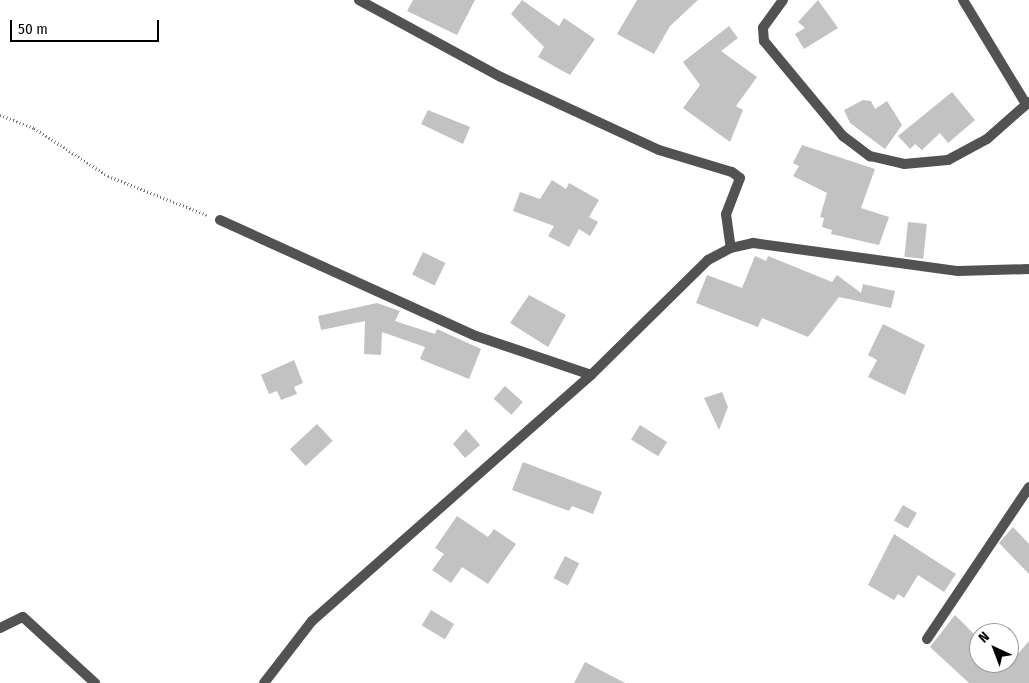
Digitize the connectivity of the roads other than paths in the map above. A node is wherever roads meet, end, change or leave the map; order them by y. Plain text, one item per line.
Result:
1 (359, 0) edge
2 (783, 0) edge
3 (963, 0) edge
4 (1028, 104) edge
5 (220, 220) road end
6 (731, 248) junction
7 (1029, 269) edge
8 (591, 375) junction
9 (1029, 487) edge
10 (0, 628) edge
11 (927, 639) dead end
12 (95, 683) edge
13 (264, 683) edge

1 - 6 street
2 - 4 street
3 - 4 street
5 - 8 street
6 - 7 street
6 - 8 street
8 - 13 street
9 - 11 street
10 - 12 street

